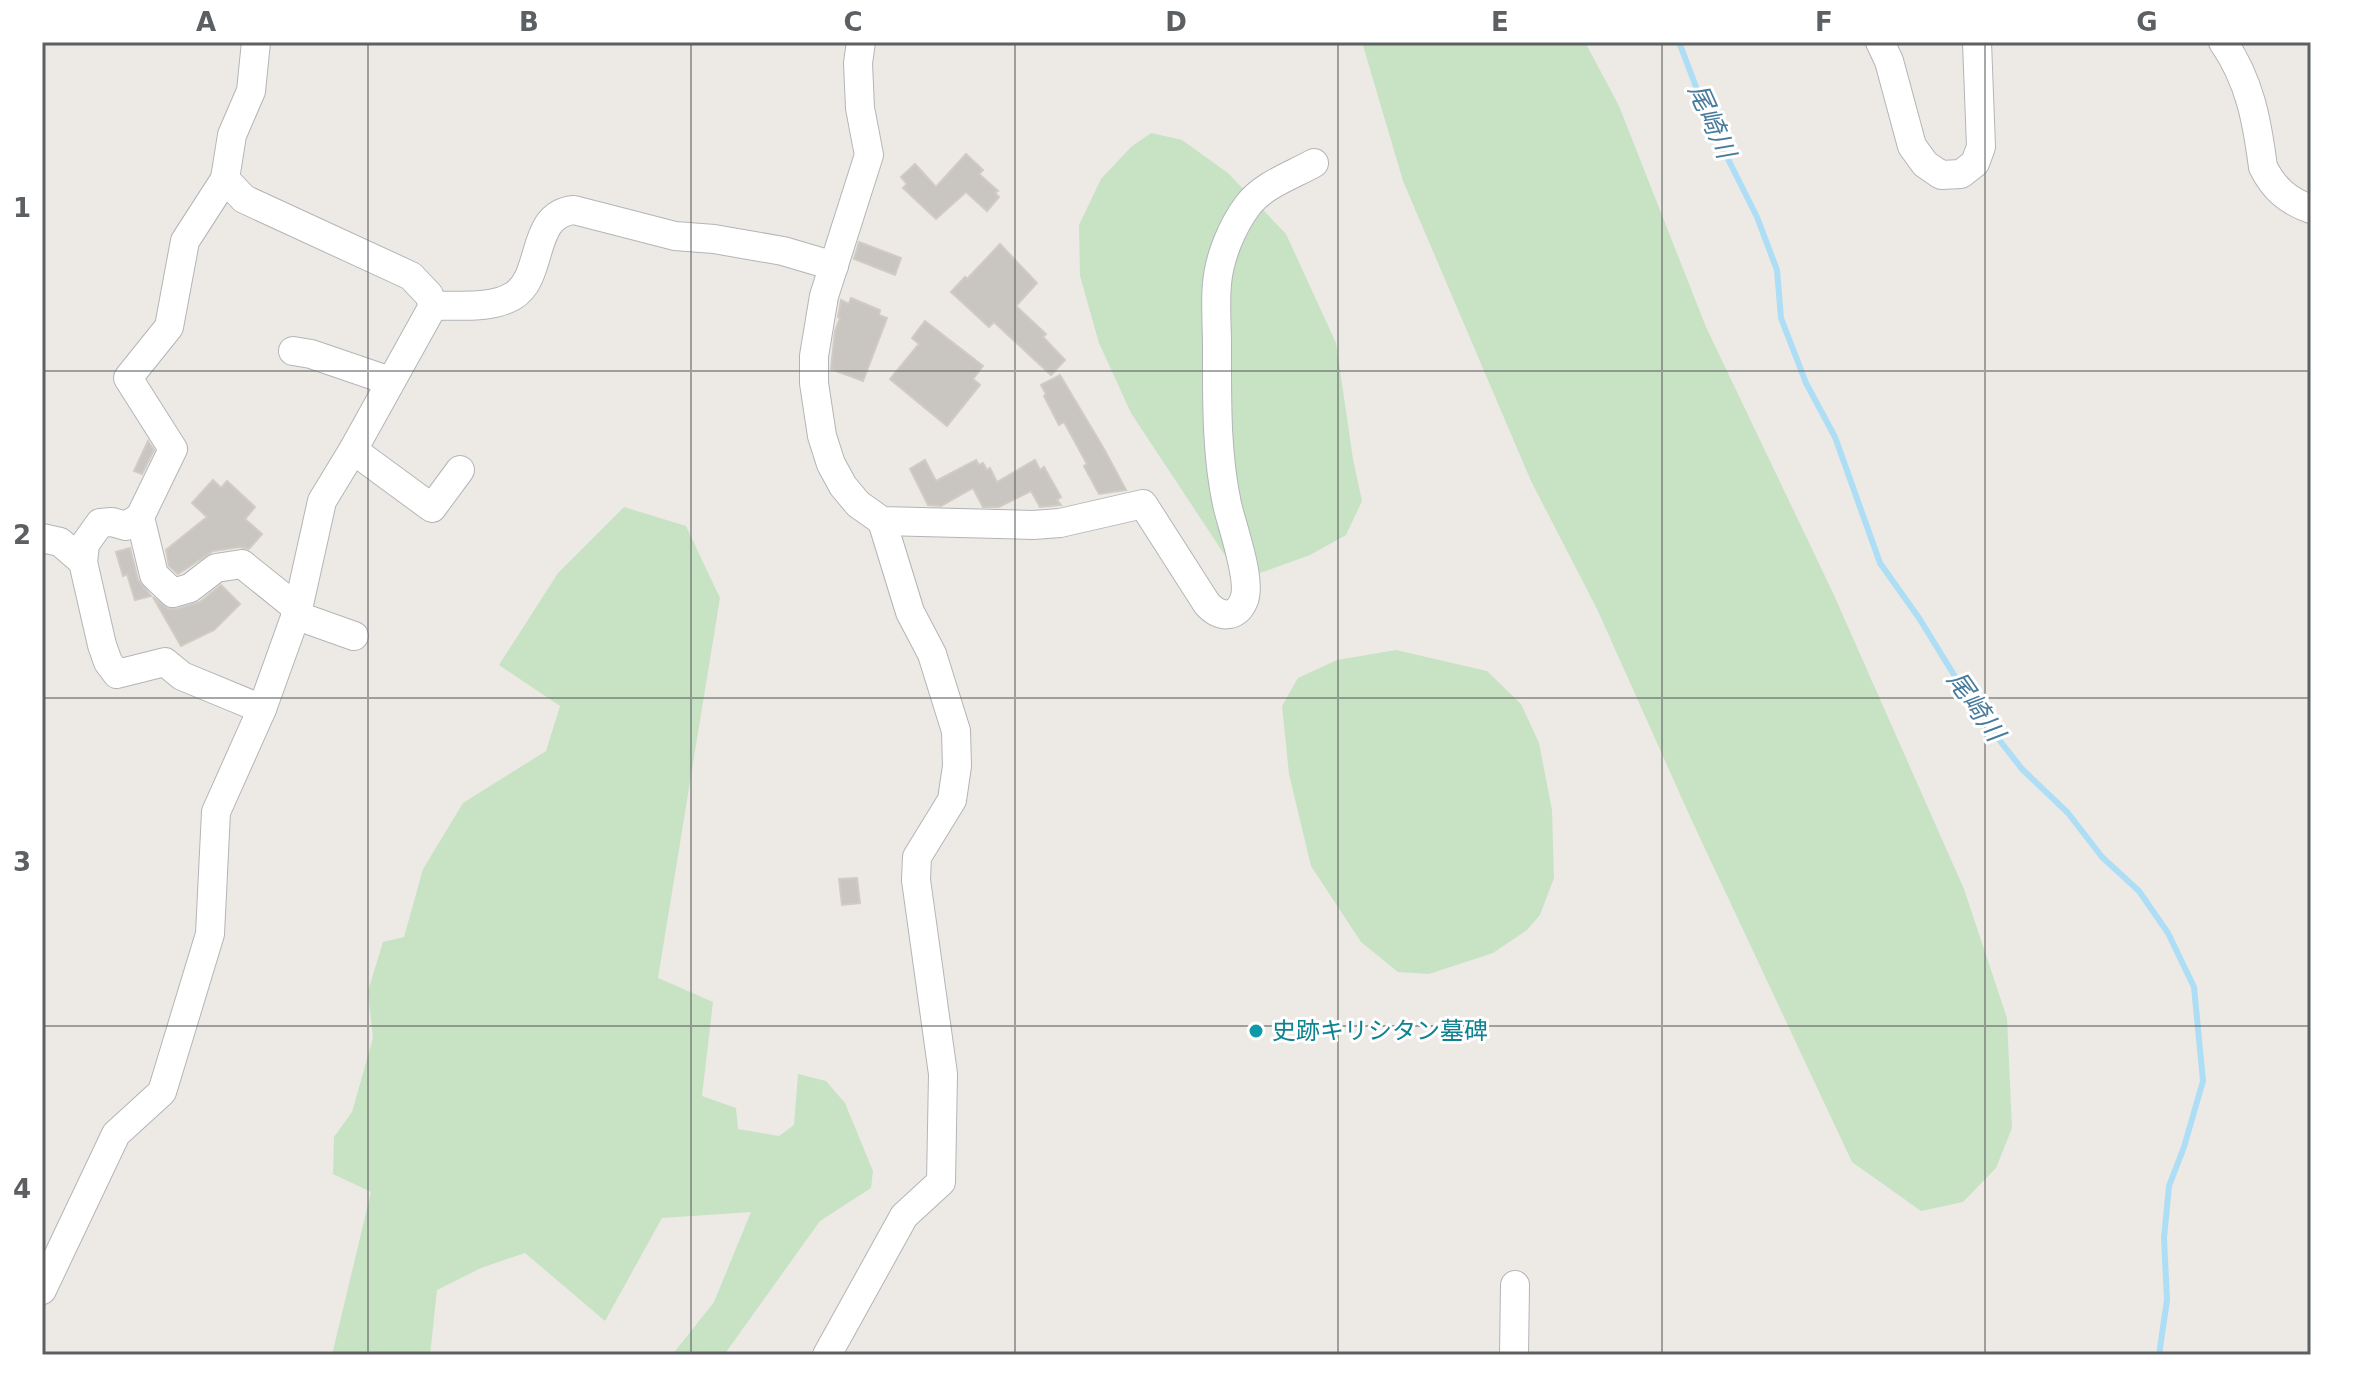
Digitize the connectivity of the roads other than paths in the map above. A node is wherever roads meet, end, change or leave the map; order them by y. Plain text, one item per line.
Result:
1 (256, 42) edge
2 (861, 42) edge
3 (1880, 42) edge
4 (1977, 42) edge
5 (2223, 42) edge
6 (1314, 163) dead end
7 (225, 179) junction
8 (2311, 209) edge
9 (834, 266) junction
10 (433, 306) junction
11 (293, 351) dead end
12 (390, 381) junction
13 (353, 450) junction
14 (460, 470) dead end
15 (140, 517) junction
16 (882, 521) junction
17 (42, 538) edge
18 (83, 562) junction
19 (296, 612) junction
20 (354, 636) dead end
21 (262, 709) junction
22 (1515, 1285) dead end
23 (42, 1290) edge
24 (827, 1355) edge
25 (1514, 1355) edge

1 - 7 street
2 - 9 street
3 - 4 street
5 - 8 street
6 - 16 street
7 - 10 street
7 - 15 street
9 - 10 street
9 - 16 street
10 - 12 street
11 - 12 street
12 - 13 street
13 - 14 street
13 - 19 street
15 - 18 street
15 - 19 street
16 - 24 street
17 - 18 street
18 - 21 street
19 - 20 street
19 - 21 street
21 - 23 street
22 - 25 street

